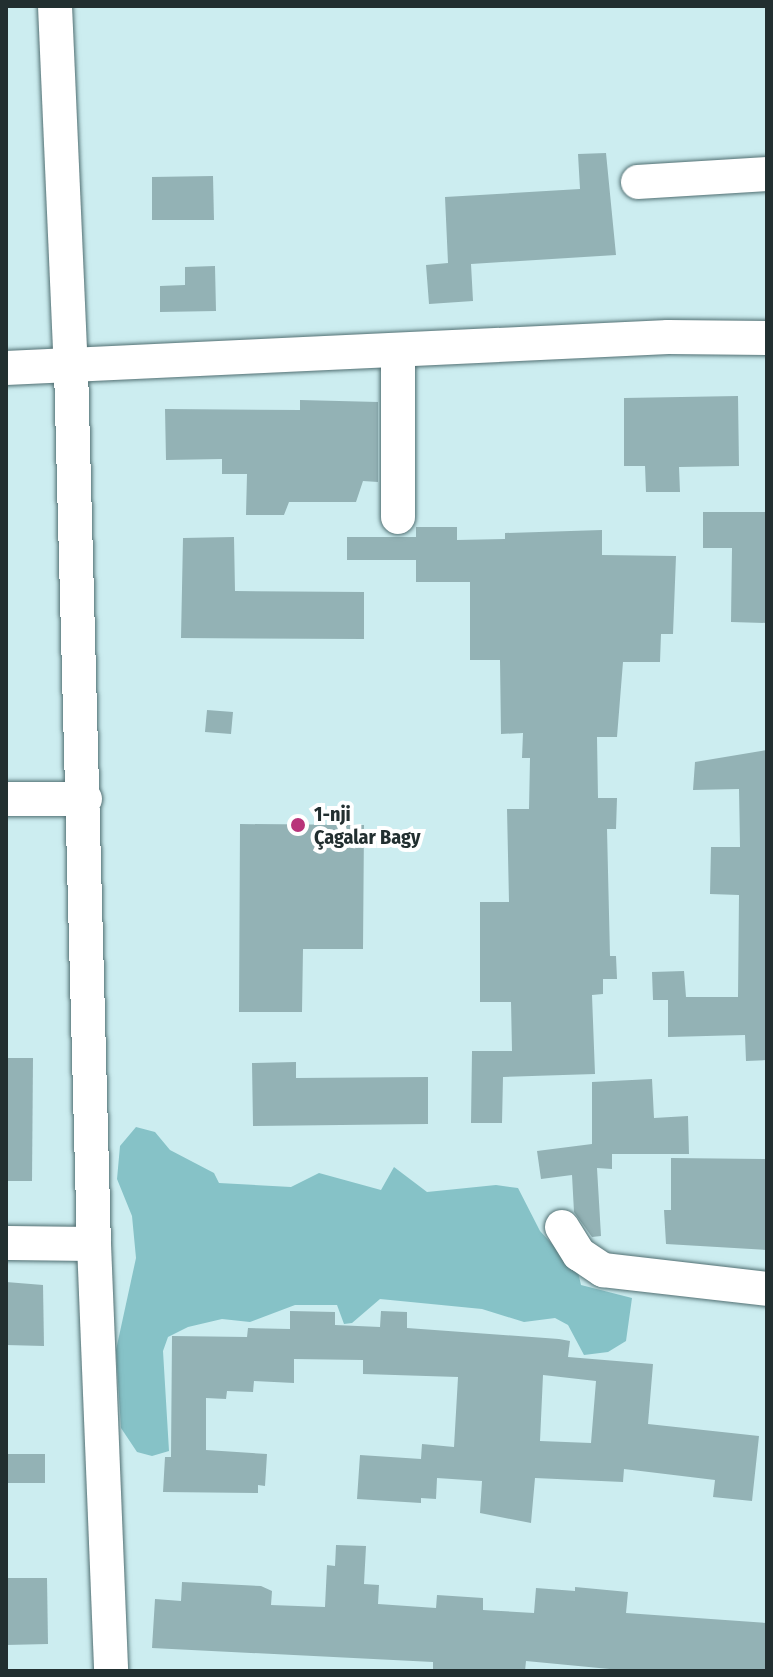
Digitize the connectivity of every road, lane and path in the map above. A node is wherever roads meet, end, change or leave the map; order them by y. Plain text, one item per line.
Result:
1 (55, 6) edge
2 (767, 174) edge
3 (638, 182) dead end
4 (767, 338) edge
5 (398, 351) junction
6 (6, 368) edge
7 (71, 368) junction
8 (398, 517) dead end
9 (6, 799) edge
10 (85, 799) junction
11 (562, 1227) dead end
12 (6, 1243) edge
13 (94, 1244) junction
14 (767, 1289) edge
15 (111, 1671) edge

1 - 7 street
2 - 3 street
4 - 5 street
5 - 7 street
5 - 8 street
6 - 7 street
7 - 10 street
9 - 10 street
10 - 13 street
11 - 14 street
12 - 13 street
13 - 15 street

